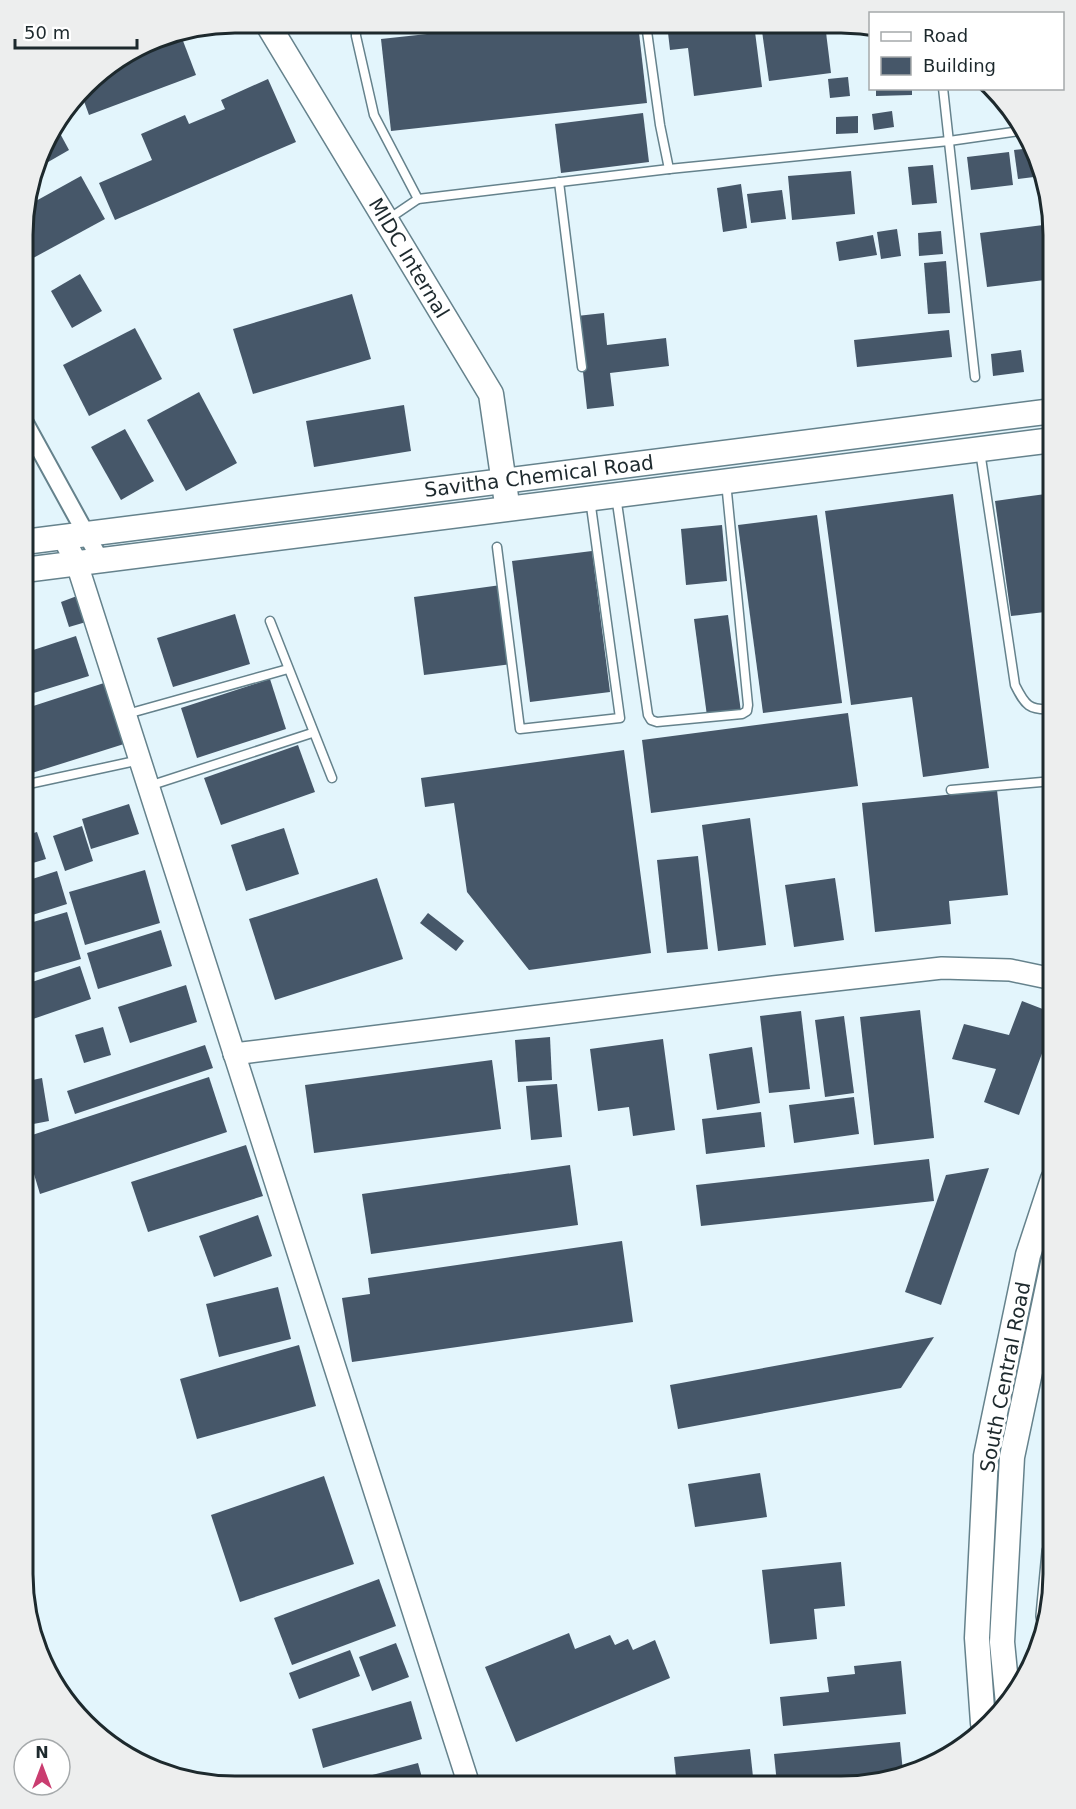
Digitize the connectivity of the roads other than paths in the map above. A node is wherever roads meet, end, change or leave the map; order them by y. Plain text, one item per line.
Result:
1 (273, 33) edge
2 (356, 33) edge
3 (647, 33) edge
4 (943, 90) edge
5 (1014, 132) edge
6 (949, 141) junction
7 (669, 168) junction
8 (559, 182) junction
9 (418, 199) junction
10 (387, 220) junction
11 (582, 367) dead end
12 (975, 377) dead end
13 (1043, 412) edge
14 (33, 437) edge
15 (1043, 441) edge
16 (980, 449) junction
17 (504, 481) junction
18 (726, 482) junction
19 (616, 496) junction
20 (590, 499) junction
21 (508, 510) junction
22 (87, 534) junction
23 (63, 537) junction
24 (33, 541) edge
25 (497, 547) dead end
26 (101, 561) junction
27 (77, 564) junction
28 (33, 569) edge
29 (270, 621) dead end
30 (288, 669) junction
31 (1043, 710) edge
32 (125, 714) junction
33 (312, 733) junction
34 (140, 760) junction
35 (332, 778) dead end
36 (1043, 782) edge
37 (33, 783) edge
38 (148, 786) junction
39 (951, 790) dead end
40 (1043, 977) edge
41 (234, 1053) junction
42 (1043, 1209) edge
43 (1043, 1310) edge
44 (1007, 1689) edge
45 (983, 1717) edge
46 (466, 1776) edge

1 - 10 main road, MIDC Internal
2 - 9 lane
3 - 7 lane
4 - 6 lane
5 - 6 lane
6 - 7 lane
6 - 12 lane
7 - 8 lane
8 - 9 lane
8 - 11 lane
9 - 10 lane
10 - 17 main road, MIDC Internal
13 - 17 main road, Savitha Chemical Road
14 - 22 street
15 - 16 main road, Savitha Chemical Road
16 - 18 main road, Savitha Chemical Road
16 - 31 lane
17 - 21 main road, MIDC Internal
17 - 22 main road, Savitha Chemical Road
18 - 19 main road, Savitha Chemical Road
18 - 19 lane
19 - 20 main road, Savitha Chemical Road
20 - 21 main road, Savitha Chemical Road
20 - 25 lane
21 - 26 main road, Savitha Chemical Road
22 - 23 main road, Savitha Chemical Road
22 - 26 street
23 - 24 main road, Savitha Chemical Road
23 - 27 street
26 - 27 main road, Savitha Chemical Road
27 - 28 main road, Savitha Chemical Road
27 - 32 street
29 - 30 lane
30 - 32 lane
30 - 33 lane
32 - 34 street
33 - 35 lane
33 - 38 lane
34 - 37 lane
34 - 38 street
36 - 39 lane
38 - 41 street
40 - 41 street
41 - 46 street
42 - 45 main road, South Central Road
43 - 44 main road, South Central Road

